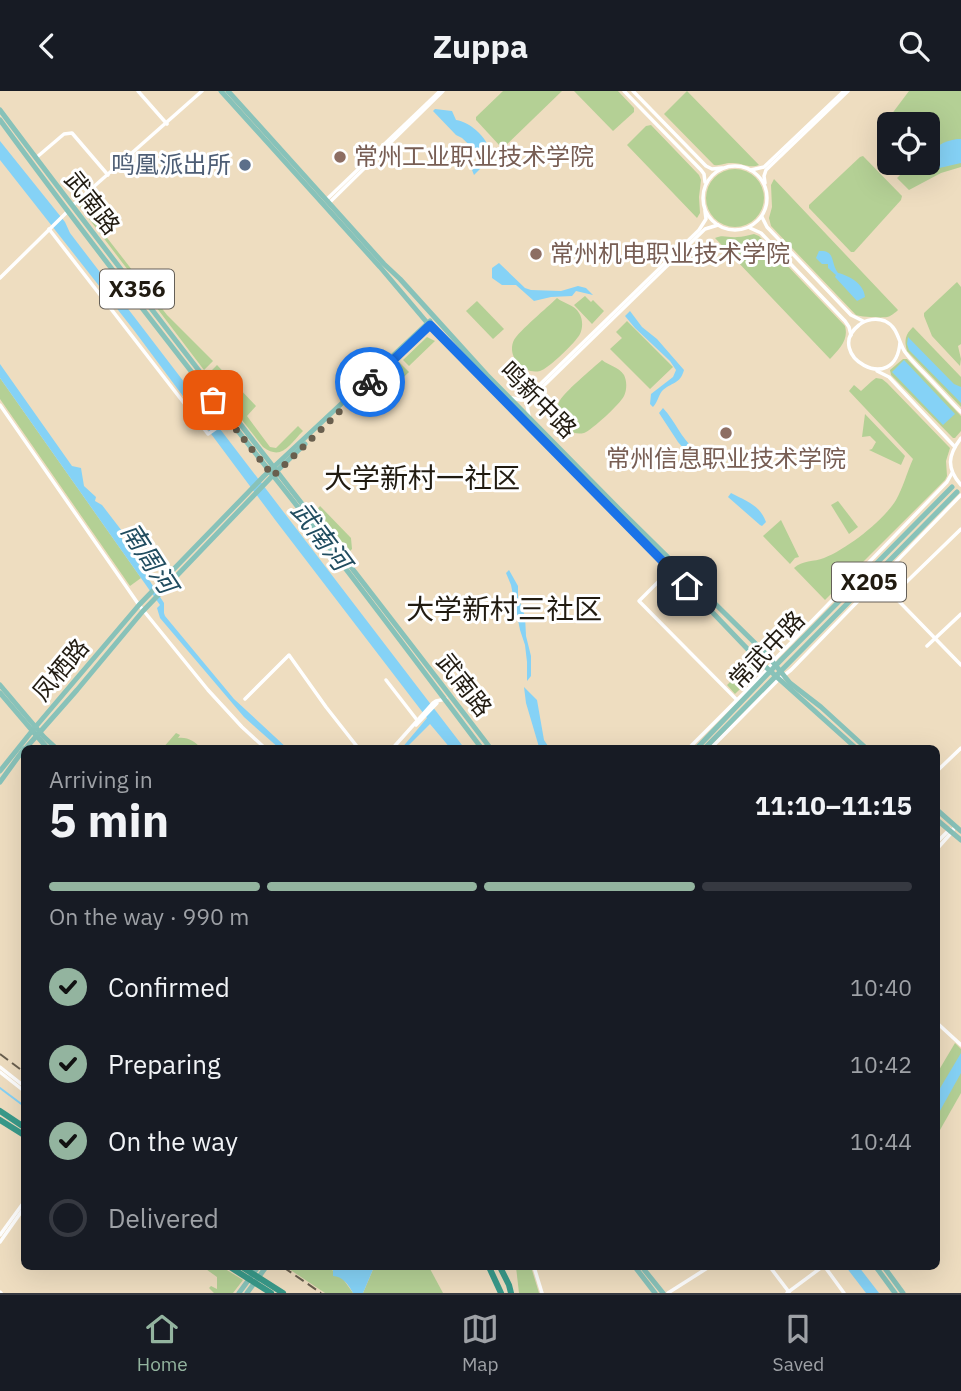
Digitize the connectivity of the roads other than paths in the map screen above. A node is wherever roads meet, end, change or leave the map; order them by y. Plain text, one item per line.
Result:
1 (138, 91) edge
2 (202, 91) edge
3 (220, 91) edge
4 (228, 91) edge
5 (441, 91) edge
6 (624, 91) edge
7 (633, 91) edge
8 (846, 91) edge
9 (0, 110) edge
10 (0, 120) edge
11 (167, 124) junction
12 (36, 158) junction
13 (724, 168) junction
14 (746, 168) junction
15 (108, 175) junction
16 (704, 188) junction
17 (765, 189) junction
18 (327, 202) junction
19 (705, 211) junction
20 (67, 212) junction
21 (762, 215) junction
22 (718, 225) junction
23 (748, 227) junction
24 (50, 228) junction
25 (0, 271) edge
26 (2, 277) edge
27 (435, 317) junction
28 (865, 321) junction
29 (429, 324) junction
30 (851, 335) junction
31 (900, 342) junction
32 (872, 369) junction
33 (511, 398) junction
34 (0, 405) edge
35 (961, 412) edge
36 (529, 416) junction
37 (228, 420) junction
38 (961, 437) edge
39 (955, 447) junction
40 (261, 449) junction
41 (294, 452) junction
42 (274, 471) junction
43 (952, 473) junction
44 (961, 485) edge
45 (292, 489) junction
46 (957, 491) edge
47 (961, 529) edge
48 (671, 569) junction
49 (888, 590) dead end
50 (893, 595) junction
51 (141, 608) junction
52 (961, 614) edge
53 (935, 639) junction
54 (927, 646) dead end
55 (774, 664) junction
56 (961, 666) edge
57 (774, 674) junction
58 (386, 680) dead end
59 (0, 685) edge
60 (0, 693) edge
61 (245, 699) dead end
62 (448, 700) junction
63 (737, 703) junction
64 (730, 711) junction
65 (420, 719) junction
66 (709, 729) junction
67 (36, 731) junction
68 (708, 737) junction
69 (23, 745) edge
70 (27, 745) edge
71 (45, 745) edge
72 (52, 745) edge
73 (262, 745) edge
74 (356, 745) edge
75 (397, 745) edge
76 (479, 745) edge
77 (487, 745) edge
78 (692, 745) edge
79 (700, 745) edge
80 (708, 745) edge
81 (713, 745) edge
82 (853, 745) edge
83 (862, 745) edge
84 (21, 748) edge
85 (961, 748) edge
86 (21, 754) edge
87 (940, 768) edge
88 (0, 771) edge
89 (0, 782) edge
90 (940, 814) edge
91 (940, 822) edge
92 (952, 829) junction
93 (961, 831) edge
94 (940, 840) edge
95 (961, 840) edge
96 (940, 845) edge
97 (940, 1026) edge
98 (961, 1045) edge
99 (0, 1070) edge
100 (21, 1086) edge
101 (0, 1111) edge
102 (0, 1120) edge
103 (21, 1125) edge
104 (21, 1133) edge
105 (21, 1206) edge
106 (21, 1212) edge
107 (0, 1235) edge
108 (0, 1242) edge
109 (235, 1270) edge
110 (247, 1270) edge
111 (256, 1270) edge
112 (264, 1270) edge
113 (490, 1270) edge
114 (502, 1270) edge
115 (535, 1270) edge
116 (637, 1270) edge
117 (645, 1270) edge
118 (704, 1270) edge
119 (772, 1270) edge
120 (820, 1270) edge
121 (826, 1270) edge
122 (878, 1270) edge
123 (886, 1270) edge
124 (788, 1292) edge
125 (239, 1293) edge
126 (247, 1293) edge
127 (271, 1293) edge
128 (283, 1293) edge
129 (501, 1293) edge
130 (511, 1293) edge
131 (542, 1293) edge
132 (655, 1293) edge
133 (665, 1293) edge
134 (844, 1293) edge
135 (895, 1293) edge
136 (903, 1293) edge

1 - 11 street
2 - 11 street
3 - 29 main road, 鸣新中路
4 - 18 main road, 鸣新中路
5 - 18 street
6 - 16 street
7 - 13 street
8 - 14 street
8 - 17 street
9 - 12 main road, 武南路 / X356
10 - 20 main road, 武南路 / X356
11 - 15 street
12 - 15 street
12 - 20 main road, 武南路 / X356
13 - 14 street
13 - 16 street
14 - 17 street
15 - 20 street
16 - 19 street
17 - 21 street
18 - 27 main road, 鸣新中路
19 - 22 street
19 - 33 street
20 - 24 street
20 - 37 main road, 武南路 / X356
20 - 40 main road, 武南路 / X356
21 - 23 street
21 - 28 street
22 - 23 street
22 - 36 street
23 - 30 street
24 - 26 street
24 - 37 street
25 - 26 street
27 - 29 main road
27 - 33 main road, 鸣新中路
28 - 30 street
28 - 31 street
29 - 41 main road
29 - 48 main road, 鸣新中路
30 - 32 street
31 - 32 street
31 - 35 street
32 - 39 street
33 - 36 main road, 鸣新中路
34 - 51 street
36 - 55 main road, 鸣新中路
37 - 42 main road, 武南路 / X356
38 - 39 street
39 - 43 street
40 - 41 main road
40 - 42 main road, 武南路 / X356
41 - 42 main road
41 - 45 main road
42 - 45 main road, 武南路 / X356
42 - 51 main road, 凤栖路
42 - 62 main road, 武南路 / X356
43 - 44 street
43 - 55 street
45 - 62 main road, 武南路 / X356
46 - 55 main road, 常武中路 / X205
46 - 57 main road, 常武中路 / X205
47 - 50 street
48 - 57 main road, 鸣新中路
48 - 63 street
49 - 50 street
50 - 53 street
51 - 67 main road, 凤栖路
51 - 73 street
52 - 53 street
53 - 54 street
53 - 56 street
55 - 57 main road, 鸣新中路
55 - 57 street
57 - 63 main road, 常武中路 / X205
57 - 80 main road, 常武中路 / X205
57 - 81 street
57 - 82 main road, 鸣新中路
57 - 83 main road, 鸣新中路
58 - 65 street
59 - 67 main road
60 - 67 main road
61 - 74 street
62 - 65 street
62 - 76 main road, 武南路 / X356
62 - 77 main road, 武南路 / X356
63 - 64 main road, 常武中路 / X205
64 - 66 street
64 - 68 main road, 常武中路 / X205
65 - 75 street
66 - 68 main road
66 - 78 street
67 - 69 main road, 凤栖路
67 - 70 main road, 凤栖路
67 - 71 main road
67 - 72 main road
68 - 79 main road, 常武中路 / X205
84 - 88 main road, 凤栖路
85 - 87 street
86 - 89 main road, 凤栖路
90 - 92 main road
91 - 92 main road
92 - 93 main road
92 - 94 street
92 - 95 main road
92 - 96 street
97 - 98 street
99 - 100 street
101 - 103 highway
102 - 104 highway
105 - 107 street
106 - 108 street
109 - 127 highway
110 - 128 highway
111 - 125 main road
112 - 126 main road
113 - 129 highway
114 - 130 highway
115 - 131 street
116 - 132 main road
117 - 133 main road
118 - 133 street
119 - 124 street
120 - 124 street
121 - 134 street
122 - 135 main road
123 - 136 main road

